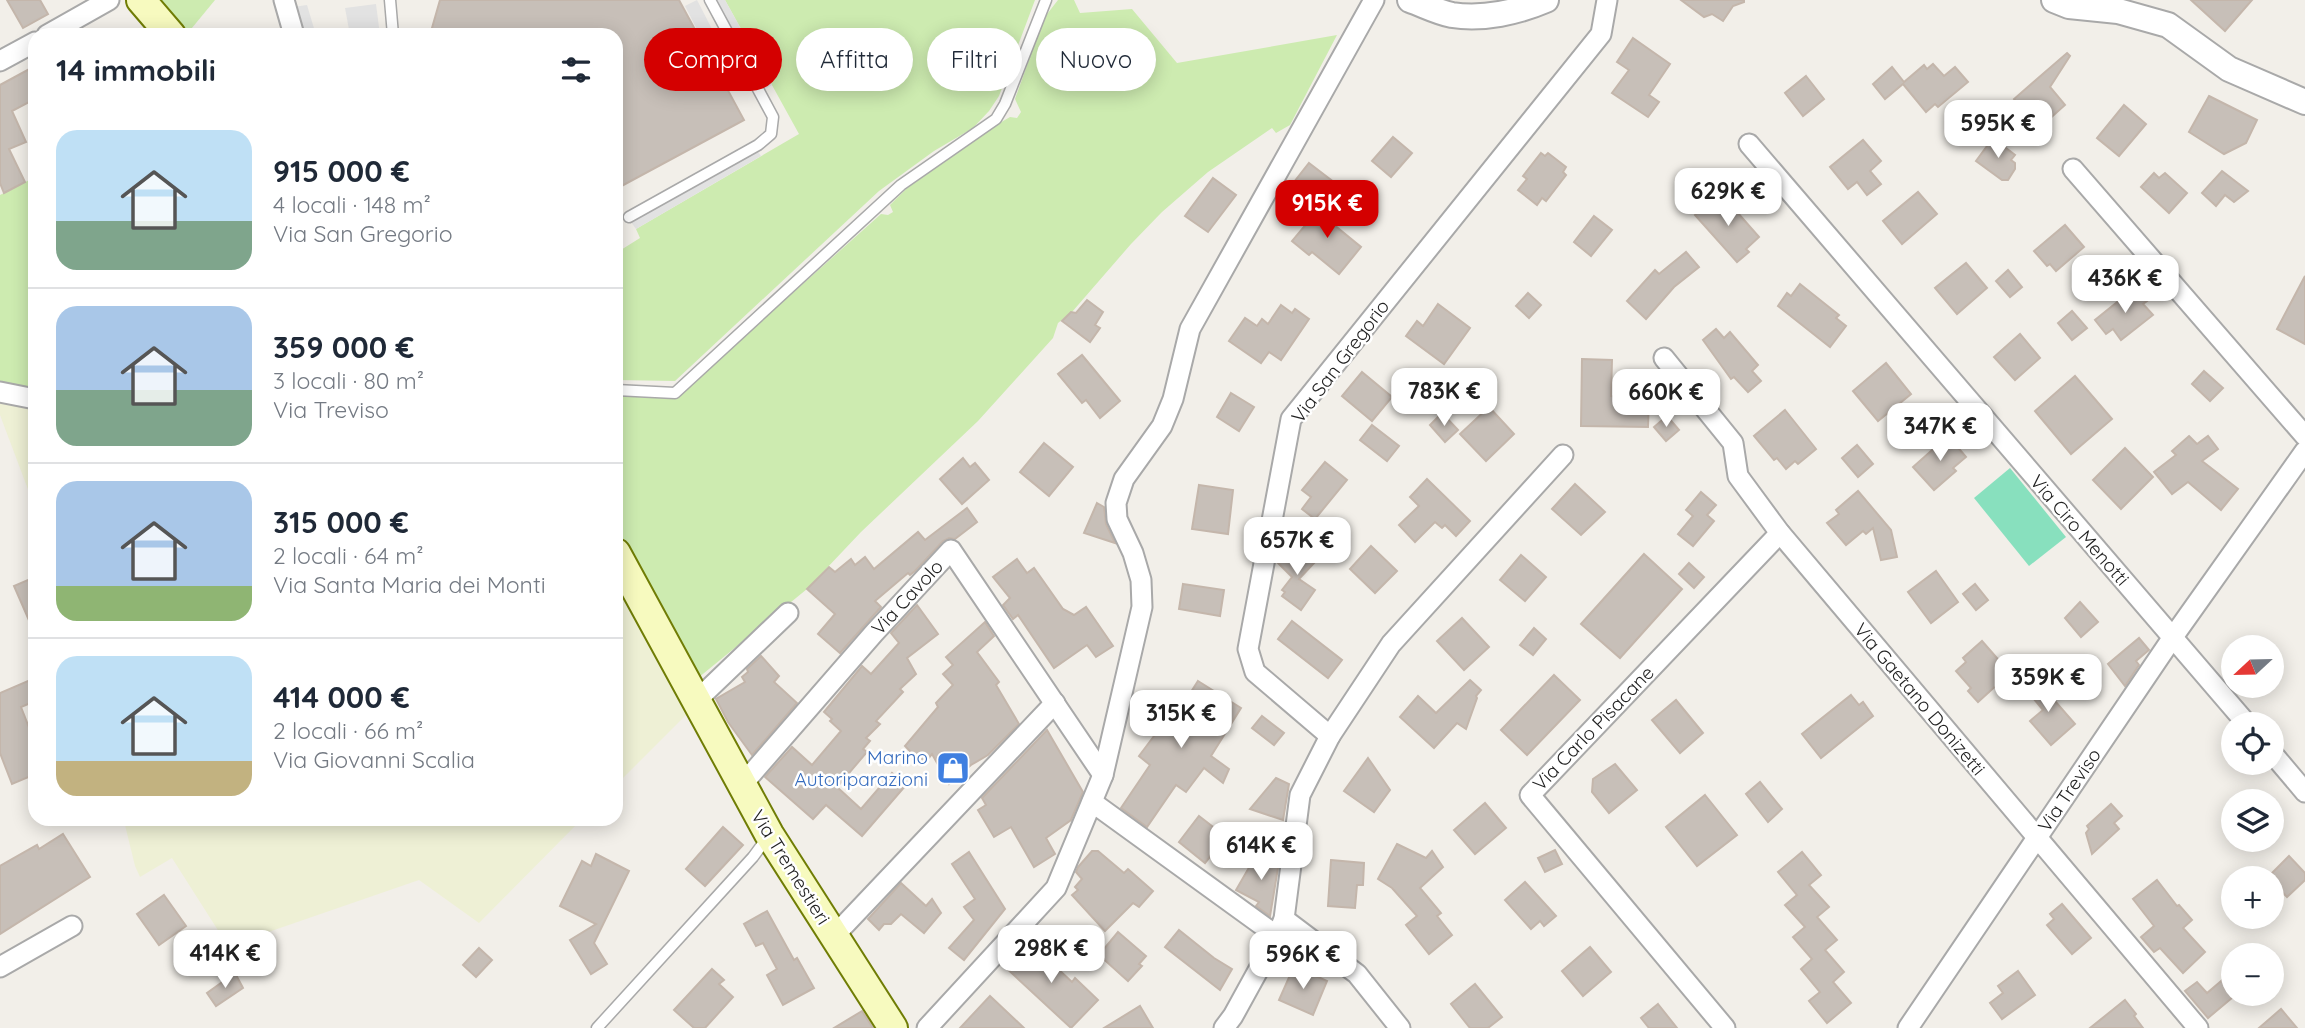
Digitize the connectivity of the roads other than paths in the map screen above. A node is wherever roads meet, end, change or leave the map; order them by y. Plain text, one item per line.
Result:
1 (110, 0) edge
2 (142, 0) edge
3 (284, 0) edge
4 (390, 0) edge
5 (710, 0) edge
6 (1046, 0) edge
7 (1374, 0) edge
8 (1410, 0) edge
9 (1546, 0) edge
10 (1607, 0) edge
11 (2054, 0) edge
12 (60, 28) edge
13 (165, 28) edge
14 (292, 28) edge
15 (392, 28) edge
16 (28, 46) edge
17 (0, 61) edge
18 (2305, 102) edge
19 (1749, 144) dead end
20 (2073, 169) dead end
21 (629, 217) dead end
22 (1664, 358) dead end
23 (623, 390) edge
24 (0, 392) edge
25 (28, 397) edge
26 (2305, 436) edge
27 (2305, 451) edge
28 (1563, 456) dead end
29 (1780, 533) junction
30 (623, 566) edge
31 (788, 613) dead end
32 (2173, 637) junction
33 (697, 700) junction
34 (1055, 704) junction
35 (2237, 712) edge
36 (1330, 736) junction
37 (2284, 767) edge
38 (1103, 775) junction
39 (741, 786) junction
40 (2305, 792) edge
41 (1092, 802) junction
42 (769, 834) junction
43 (2037, 837) junction
44 (72, 926) dead end
45 (1280, 927) junction
46 (834, 936) junction
47 (0, 967) edge
48 (597, 1028) edge
49 (893, 1028) edge
50 (927, 1028) edge
51 (1224, 1028) edge
52 (1399, 1028) edge
53 (1725, 1028) edge
54 (1908, 1028) edge
55 (2198, 1028) edge

1 - 12 street
2 - 13 main road
3 - 14 street
4 - 15 lane
5 - 21 lane
6 - 23 lane
7 - 38 street
8 - 9 street
10 - 36 street, Via San Gregorio
11 - 18 street
16 - 17 street
19 - 32 street, Via Ciro Menotti
20 - 26 street
22 - 29 street, Via Gaetano Donizetti
24 - 25 street
27 - 32 street, Via Treviso
28 - 36 street
29 - 43 street, Via Gaetano Donizetti
29 - 53 street, Via Carlo Pisacane
30 - 33 main road, Via Tremestieri
31 - 33 street
32 - 35 street, Via Ciro Menotti
32 - 43 street, Via Treviso
33 - 39 main road, Via Tremestieri
34 - 38 street, Via Cavolo
34 - 39 street, Via Cavolo
34 - 46 street
36 - 45 street
37 - 40 street
38 - 41 street
39 - 42 main road, Via Tremestieri
41 - 45 street
41 - 50 street
42 - 46 main road, Via Tremestieri
42 - 48 lane
43 - 54 street, Via Treviso
43 - 55 street, Via Gaetano Donizetti
44 - 47 street
45 - 51 street
45 - 52 street
46 - 49 main road, Via Tremestieri

